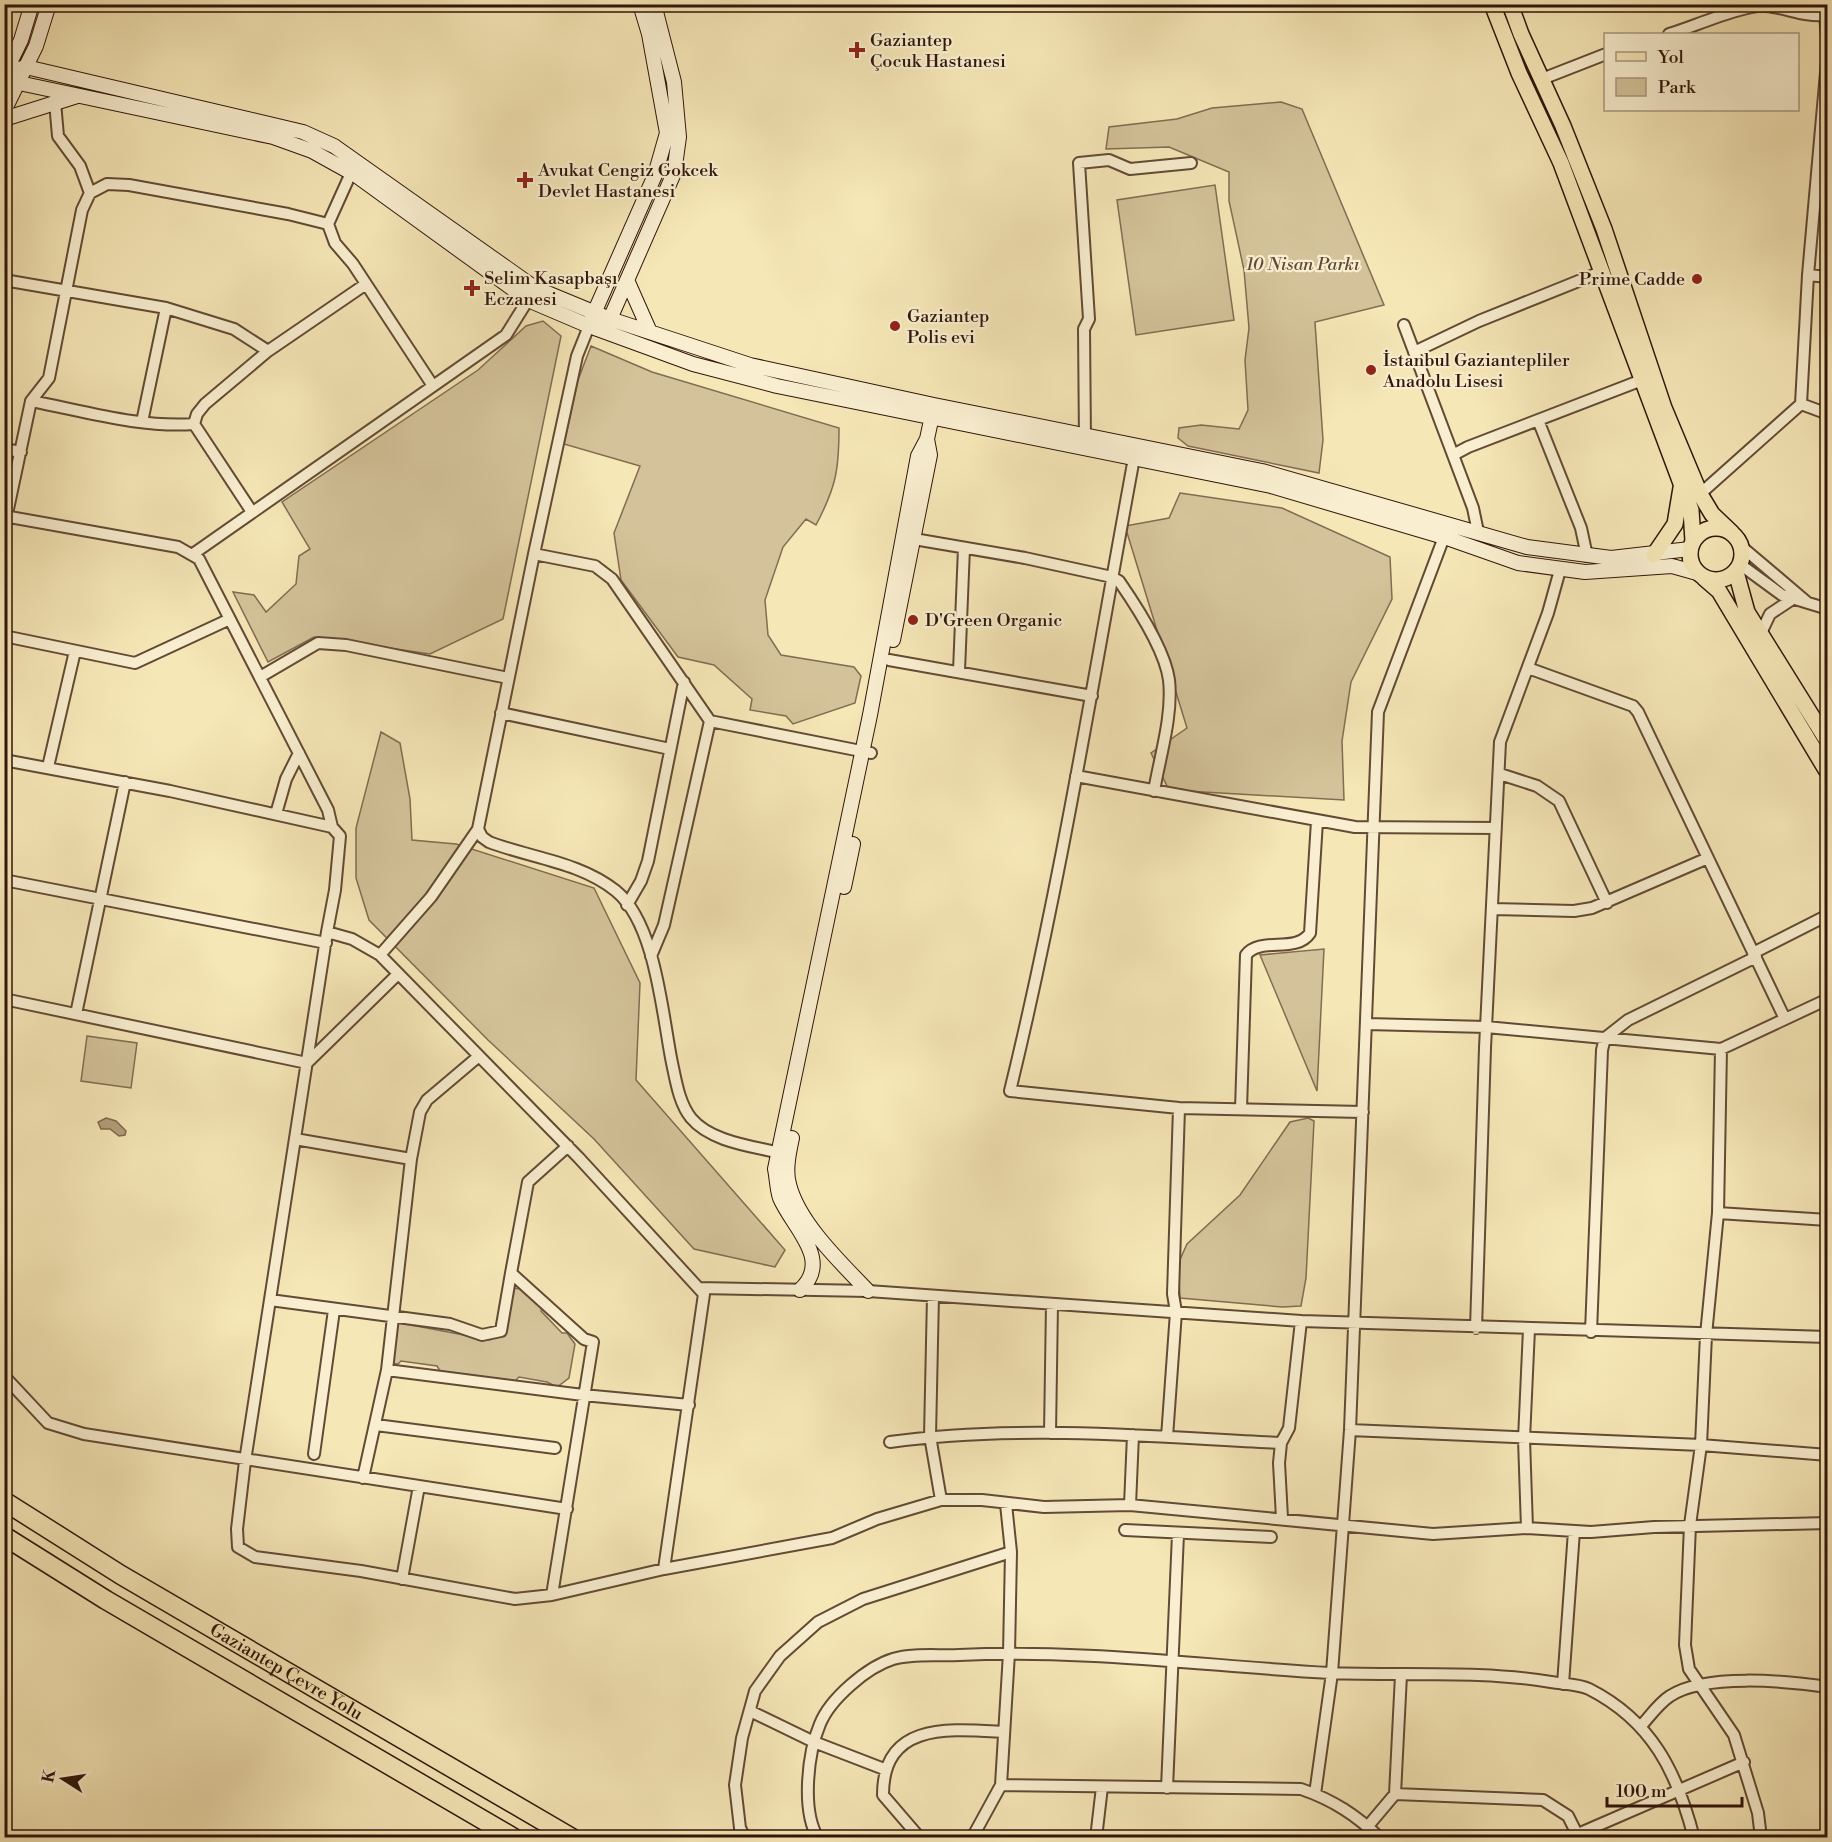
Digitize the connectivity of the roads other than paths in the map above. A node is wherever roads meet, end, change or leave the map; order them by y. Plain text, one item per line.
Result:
1 (32, 4) edge
2 (49, 4) edge
3 (640, 4) edge
4 (654, 4) edge
5 (1492, 4) edge
6 (1510, 4) edge
7 (1827, 13) edge
8 (1672, 33) edge
9 (1827, 48) edge
10 (1604, 54) edge
11 (26, 67) junction
12 (5, 74) edge
13 (1542, 80) junction
14 (18, 82) junction
15 (80, 95) junction
16 (55, 102) junction
17 (4, 111) edge
18 (4, 119) edge
19 (1191, 163) dead end
20 (351, 173) junction
21 (90, 193) junction
22 (328, 224) junction
23 (1601, 272) junction
24 (1808, 275) junction
25 (1827, 277) edge
26 (4, 280) edge
27 (627, 280) junction
28 (366, 284) junction
29 (67, 291) junction
30 (531, 294) junction
31 (166, 308) junction
32 (594, 312) junction
33 (610, 319) junction
34 (1404, 325) dead end
35 (589, 326) junction
36 (650, 332) junction
37 (268, 351) junction
38 (1414, 352) junction
39 (1642, 380) junction
40 (433, 386) junction
41 (31, 402) junction
42 (1802, 404) junction
43 (933, 412) junction
44 (1827, 414) edge
45 (1538, 420) junction
46 (142, 422) junction
47 (194, 424) junction
48 (927, 439) junction
49 (1085, 442) junction
50 (4, 449) edge
51 (21, 452) junction
52 (1453, 455) junction
53 (1134, 458) junction
54 (1682, 485) junction
55 (1700, 494) junction
56 (252, 512) junction
57 (6, 520) edge
58 (1479, 532) junction
59 (1732, 533) junction
60 (1444, 537) junction
61 (914, 539) junction
62 (1692, 545) junction
63 (1742, 547) junction
64 (964, 548) junction
65 (193, 554) junction
66 (534, 554) junction
67 (1654, 555) junction
68 (1587, 556) junction
69 (1739, 568) junction
70 (1560, 570) junction
71 (1701, 576) junction
72 (1112, 577) junction
73 (1791, 600) junction
74 (1808, 603) junction
75 (1827, 609) edge
76 (230, 619) junction
77 (1760, 635) junction
78 (4, 636) edge
79 (75, 651) junction
80 (889, 660) junction
81 (1528, 668) junction
82 (959, 671) junction
83 (260, 677) junction
84 (508, 678) junction
85 (684, 682) junction
86 (1092, 696) junction
87 (501, 714) junction
88 (711, 721) junction
89 (1827, 742) edge
90 (670, 749) junction
91 (867, 752) junction
92 (299, 753) junction
93 (4, 760) edge
94 (48, 767) junction
95 (1827, 773) edge
96 (1500, 774) junction
97 (1076, 776) junction
98 (124, 782) junction
99 (1154, 790) junction
100 (276, 814) junction
101 (1317, 820) junction
102 (1374, 826) junction
103 (333, 827) junction
104 (1496, 828) junction
105 (478, 829) junction
106 (1708, 858) junction
107 (4, 879) edge
108 (101, 898) junction
109 (1607, 903) junction
110 (627, 905) junction
111 (1492, 909) junction
112 (1827, 915) edge
113 (326, 938) junction
114 (380, 955) junction
115 (1755, 955) junction
116 (651, 956) junction
117 (398, 974) junction
118 (4, 999) edge
119 (1827, 999) edge
120 (76, 1014) junction
121 (1785, 1019) junction
122 (1367, 1024) junction
123 (1486, 1027) junction
124 (1605, 1038) junction
125 (1721, 1048) junction
126 (479, 1056) junction
127 (307, 1064) junction
128 (1179, 1108) junction
129 (1241, 1109) junction
130 (1363, 1112) junction
131 (295, 1139) junction
132 (568, 1146) junction
133 (780, 1153) junction
134 (411, 1159) junction
135 (1718, 1213) junction
136 (1827, 1220) edge
137 (511, 1273) junction
138 (699, 1288) junction
139 (800, 1290) junction
140 (868, 1291) junction
141 (933, 1296) junction
142 (270, 1300) junction
143 (1052, 1304) junction
144 (334, 1310) junction
145 (1176, 1312) junction
146 (392, 1315) junction
147 (1301, 1321) junction
148 (1355, 1322) junction
149 (1476, 1328) junction
150 (1529, 1329) junction
151 (1592, 1332) junction
152 (1706, 1335) junction
153 (1827, 1337) edge
154 (387, 1370) junction
155 (4, 1376) edge
156 (583, 1395) junction
157 (689, 1405) junction
158 (376, 1425) junction
159 (1350, 1430) junction
160 (1050, 1433) junction
161 (1133, 1435) junction
162 (930, 1437) junction
163 (1167, 1437) junction
164 (1524, 1439) junction
165 (891, 1442) dead end
166 (1281, 1443) junction
167 (1701, 1445) junction
168 (555, 1448) dead end
169 (314, 1454) dead end
170 (1827, 1455) edge
171 (245, 1461) junction
172 (363, 1478) junction
173 (419, 1486) junction
174 (941, 1500) junction
175 (4, 1501) edge
176 (1006, 1504) junction
177 (1130, 1505) junction
178 (567, 1509) junction
179 (1282, 1518) junction
180 (1827, 1523) edge
181 (1341, 1524) junction
182 (1690, 1525) junction
183 (1527, 1528) junction
184 (1125, 1530) dead end
185 (1574, 1531) junction
186 (1178, 1534) junction
187 (4, 1536) edge
188 (1271, 1537) dead end
189 (1011, 1552) junction
190 (664, 1569) junction
191 (402, 1579) junction
192 (552, 1595) junction
193 (1009, 1653) junction
194 (1174, 1663) junction
195 (1332, 1673) junction
196 (1401, 1675) junction
197 (1700, 1683) junction
198 (1563, 1684) junction
199 (1827, 1687) edge
200 (750, 1711) junction
201 (1641, 1726) junction
202 (1004, 1732) junction
203 (814, 1742) junction
204 (1744, 1762) junction
205 (884, 1769) junction
206 (1001, 1785) junction
207 (1102, 1787) junction
208 (1167, 1788) junction
209 (1680, 1790) junction
210 (1315, 1794) junction
211 (1395, 1794) junction
212 (1368, 1826) junction
213 (1579, 1836) edge
214 (514, 1838) edge
215 (572, 1838) edge
216 (745, 1838) edge
217 (818, 1838) edge
218 (920, 1838) edge
219 (972, 1838) edge
220 (1096, 1838) edge
221 (1380, 1838) edge
222 (1694, 1838) edge
223 (1761, 1838) edge

1 - 12 street
2 - 11 street
3 - 32 street
4 - 27 street
5 - 23 main road
6 - 13 main road
7 - 8 street
7 - 9 street
9 - 24 street
10 - 13 street
11 - 12 street
11 - 14 street
11 - 30 street
12 - 14 street
13 - 55 main road
14 - 15 street
14 - 17 street
15 - 16 street
15 - 20 street
16 - 18 street
16 - 21 street
19 - 49 street
20 - 22 street
20 - 30 street
21 - 22 street
21 - 29 street
22 - 28 street
23 - 38 street
23 - 39 main road
24 - 25 street
24 - 42 street
26 - 29 street
27 - 33 street
27 - 36 street
28 - 37 street
28 - 40 street
29 - 31 street
29 - 41 street
30 - 32 street
30 - 35 street
30 - 40 street
31 - 37 street
31 - 46 street
32 - 33 street
32 - 35 street
33 - 35 street
33 - 36 street
34 - 38 street
35 - 43 street
35 - 66 street
36 - 43 street
37 - 47 street
38 - 52 street
39 - 45 street
39 - 54 main road
40 - 56 street
41 - 46 street
41 - 51 street
42 - 44 street
42 - 55 street
43 - 48 street
43 - 49 street
45 - 52 street
45 - 68 street
46 - 47 street
47 - 56 street
48 - 61 street
48 - 91 street
49 - 53 street
49 - 58 street
50 - 51 street
51 - 57 street
52 - 58 street
53 - 60 street
53 - 72 street
54 - 62 main road
54 - 67 main road
55 - 59 main road
56 - 65 street
57 - 65 street
58 - 68 street
59 - 62 main road
59 - 63 main road
60 - 70 street
60 - 102 street
61 - 64 street
61 - 80 street
62 - 67 street
62 - 71 main road
63 - 69 main road
63 - 74 street
64 - 72 street
64 - 82 street
65 - 76 street
66 - 84 street
66 - 85 street
67 - 68 street
69 - 71 main road
69 - 73 street
69 - 77 main road
70 - 71 street
70 - 81 street
71 - 95 main road
72 - 86 street
72 - 99 street
73 - 74 street
73 - 77 street
74 - 75 street
76 - 79 street
76 - 83 street
77 - 89 main road
78 - 79 street
79 - 94 street
80 - 82 street
80 - 91 street
81 - 96 street
81 - 106 street
82 - 86 street
83 - 84 street
83 - 92 street
84 - 87 street
85 - 88 street
85 - 90 street
86 - 97 street
87 - 90 street
87 - 105 street
88 - 91 street
88 - 116 street
90 - 110 street
91 - 133 street
91 - 140 street
92 - 100 street
92 - 103 street
93 - 94 street
94 - 98 street
96 - 104 street
96 - 109 street
97 - 99 street
97 - 128 street
98 - 100 street
98 - 108 street
99 - 101 street
100 - 103 street
101 - 102 street
101 - 129 street
102 - 104 street
102 - 122 street
103 - 113 street
104 - 111 street
105 - 110 street
105 - 114 street
106 - 109 street
106 - 115 street
107 - 108 street
108 - 113 street
108 - 120 street
109 - 111 street
110 - 116 street
111 - 123 street
112 - 115 street
113 - 114 street
113 - 127 street
114 - 117 street
115 - 121 street
115 - 124 street
116 - 133 street
117 - 126 street
117 - 127 street
118 - 120 street
119 - 121 street
120 - 127 street
121 - 125 street
122 - 123 street
122 - 130 street
123 - 124 street
123 - 149 street
124 - 125 street
124 - 151 street
125 - 135 street
126 - 132 street
126 - 134 street
127 - 131 street
128 - 129 street
128 - 145 street
129 - 130 street
130 - 148 street
131 - 134 street
131 - 142 street
132 - 137 street
132 - 138 street
133 - 139 street
134 - 146 street
135 - 136 street
135 - 152 street
137 - 146 street
137 - 156 street
138 - 139 street
138 - 157 street
139 - 140 street
140 - 141 street
141 - 143 street
141 - 162 street
142 - 144 street
142 - 171 street
143 - 145 street
143 - 160 street
144 - 146 street
144 - 169 street
145 - 147 street
145 - 163 street
146 - 154 street
147 - 148 street
147 - 166 street
148 - 149 street
148 - 159 street
149 - 150 street
150 - 151 street
150 - 164 street
151 - 152 street
152 - 153 street
152 - 167 street
154 - 156 street
154 - 158 street
155 - 171 street
156 - 157 street
156 - 178 street
157 - 190 street
158 - 168 street
158 - 172 street
159 - 164 street
159 - 181 street
160 - 161 street
160 - 162 street
161 - 163 street
161 - 177 street
162 - 165 street
162 - 174 street
163 - 166 street
164 - 167 street
164 - 183 street
166 - 179 street
167 - 170 street
167 - 182 street
171 - 172 street
171 - 191 street
172 - 173 street
173 - 178 street
173 - 191 street
174 - 176 street
174 - 190 street
175 - 215 highway, Gaziantep Çevre Yolu
176 - 177 street
176 - 189 street
177 - 179 street
178 - 192 street
179 - 181 street
180 - 182 street
181 - 183 street
181 - 195 street
182 - 185 street
182 - 197 street
183 - 185 street
184 - 186 street
185 - 198 street
186 - 188 street
186 - 194 street
187 - 214 highway, Gaziantep Çevre Yolu
189 - 193 street
189 - 200 street
190 - 192 street
191 - 192 street
193 - 194 street
193 - 202 street
193 - 203 street
194 - 195 street
194 - 208 street
195 - 196 street
195 - 210 street
196 - 198 street
196 - 211 street
197 - 199 street
197 - 201 street
197 - 204 street
198 - 201 street
200 - 203 street
200 - 216 street
201 - 209 street
202 - 205 street
202 - 206 street
203 - 205 street
203 - 217 street
204 - 209 street
204 - 223 street
205 - 218 street
206 - 207 street
206 - 219 street
207 - 208 street
207 - 220 street
208 - 210 street
209 - 213 street
209 - 222 street
210 - 212 street
211 - 212 street
211 - 213 street
212 - 221 street

